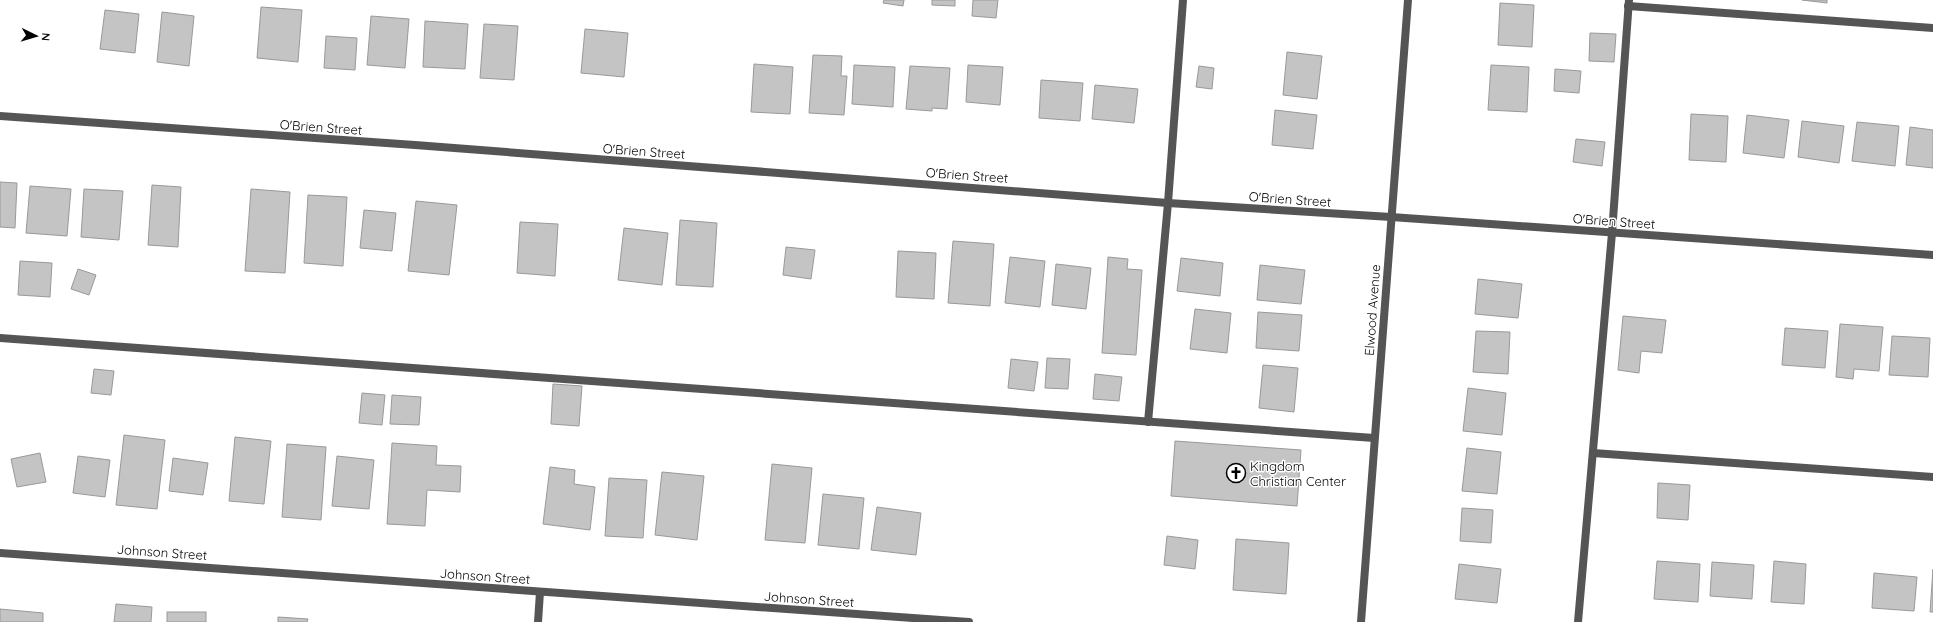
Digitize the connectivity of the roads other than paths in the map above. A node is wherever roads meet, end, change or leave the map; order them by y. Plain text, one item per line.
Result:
1 (1183, 0) edge
2 (1408, 0) edge
3 (1628, 3) edge
4 (1933, 28) edge
5 (0, 116) edge
6 (1168, 203) junction
7 (1391, 217) junction
8 (1612, 233) junction
9 (1933, 256) edge
10 (0, 338) edge
11 (1148, 422) junction
12 (1374, 438) junction
13 (1592, 453) junction
14 (1933, 477) edge
15 (0, 553) edge
16 (540, 592) junction
17 (538, 622) edge
18 (969, 622) edge
19 (1361, 622) edge
20 (1578, 622) edge

1 - 6 street
2 - 7 street, Elwood Avenue
3 - 4 street
3 - 8 street
5 - 6 street, O'Brien Street
6 - 7 street, O'Brien Street
6 - 11 street
7 - 8 street, O'Brien Street
7 - 12 street, Elwood Avenue
8 - 9 street, O'Brien Street
8 - 13 street
10 - 11 street
11 - 12 street
12 - 19 street, Elwood Avenue
13 - 14 street
13 - 20 street
15 - 16 street, Johnson Street
16 - 17 street
16 - 18 street, Johnson Street

